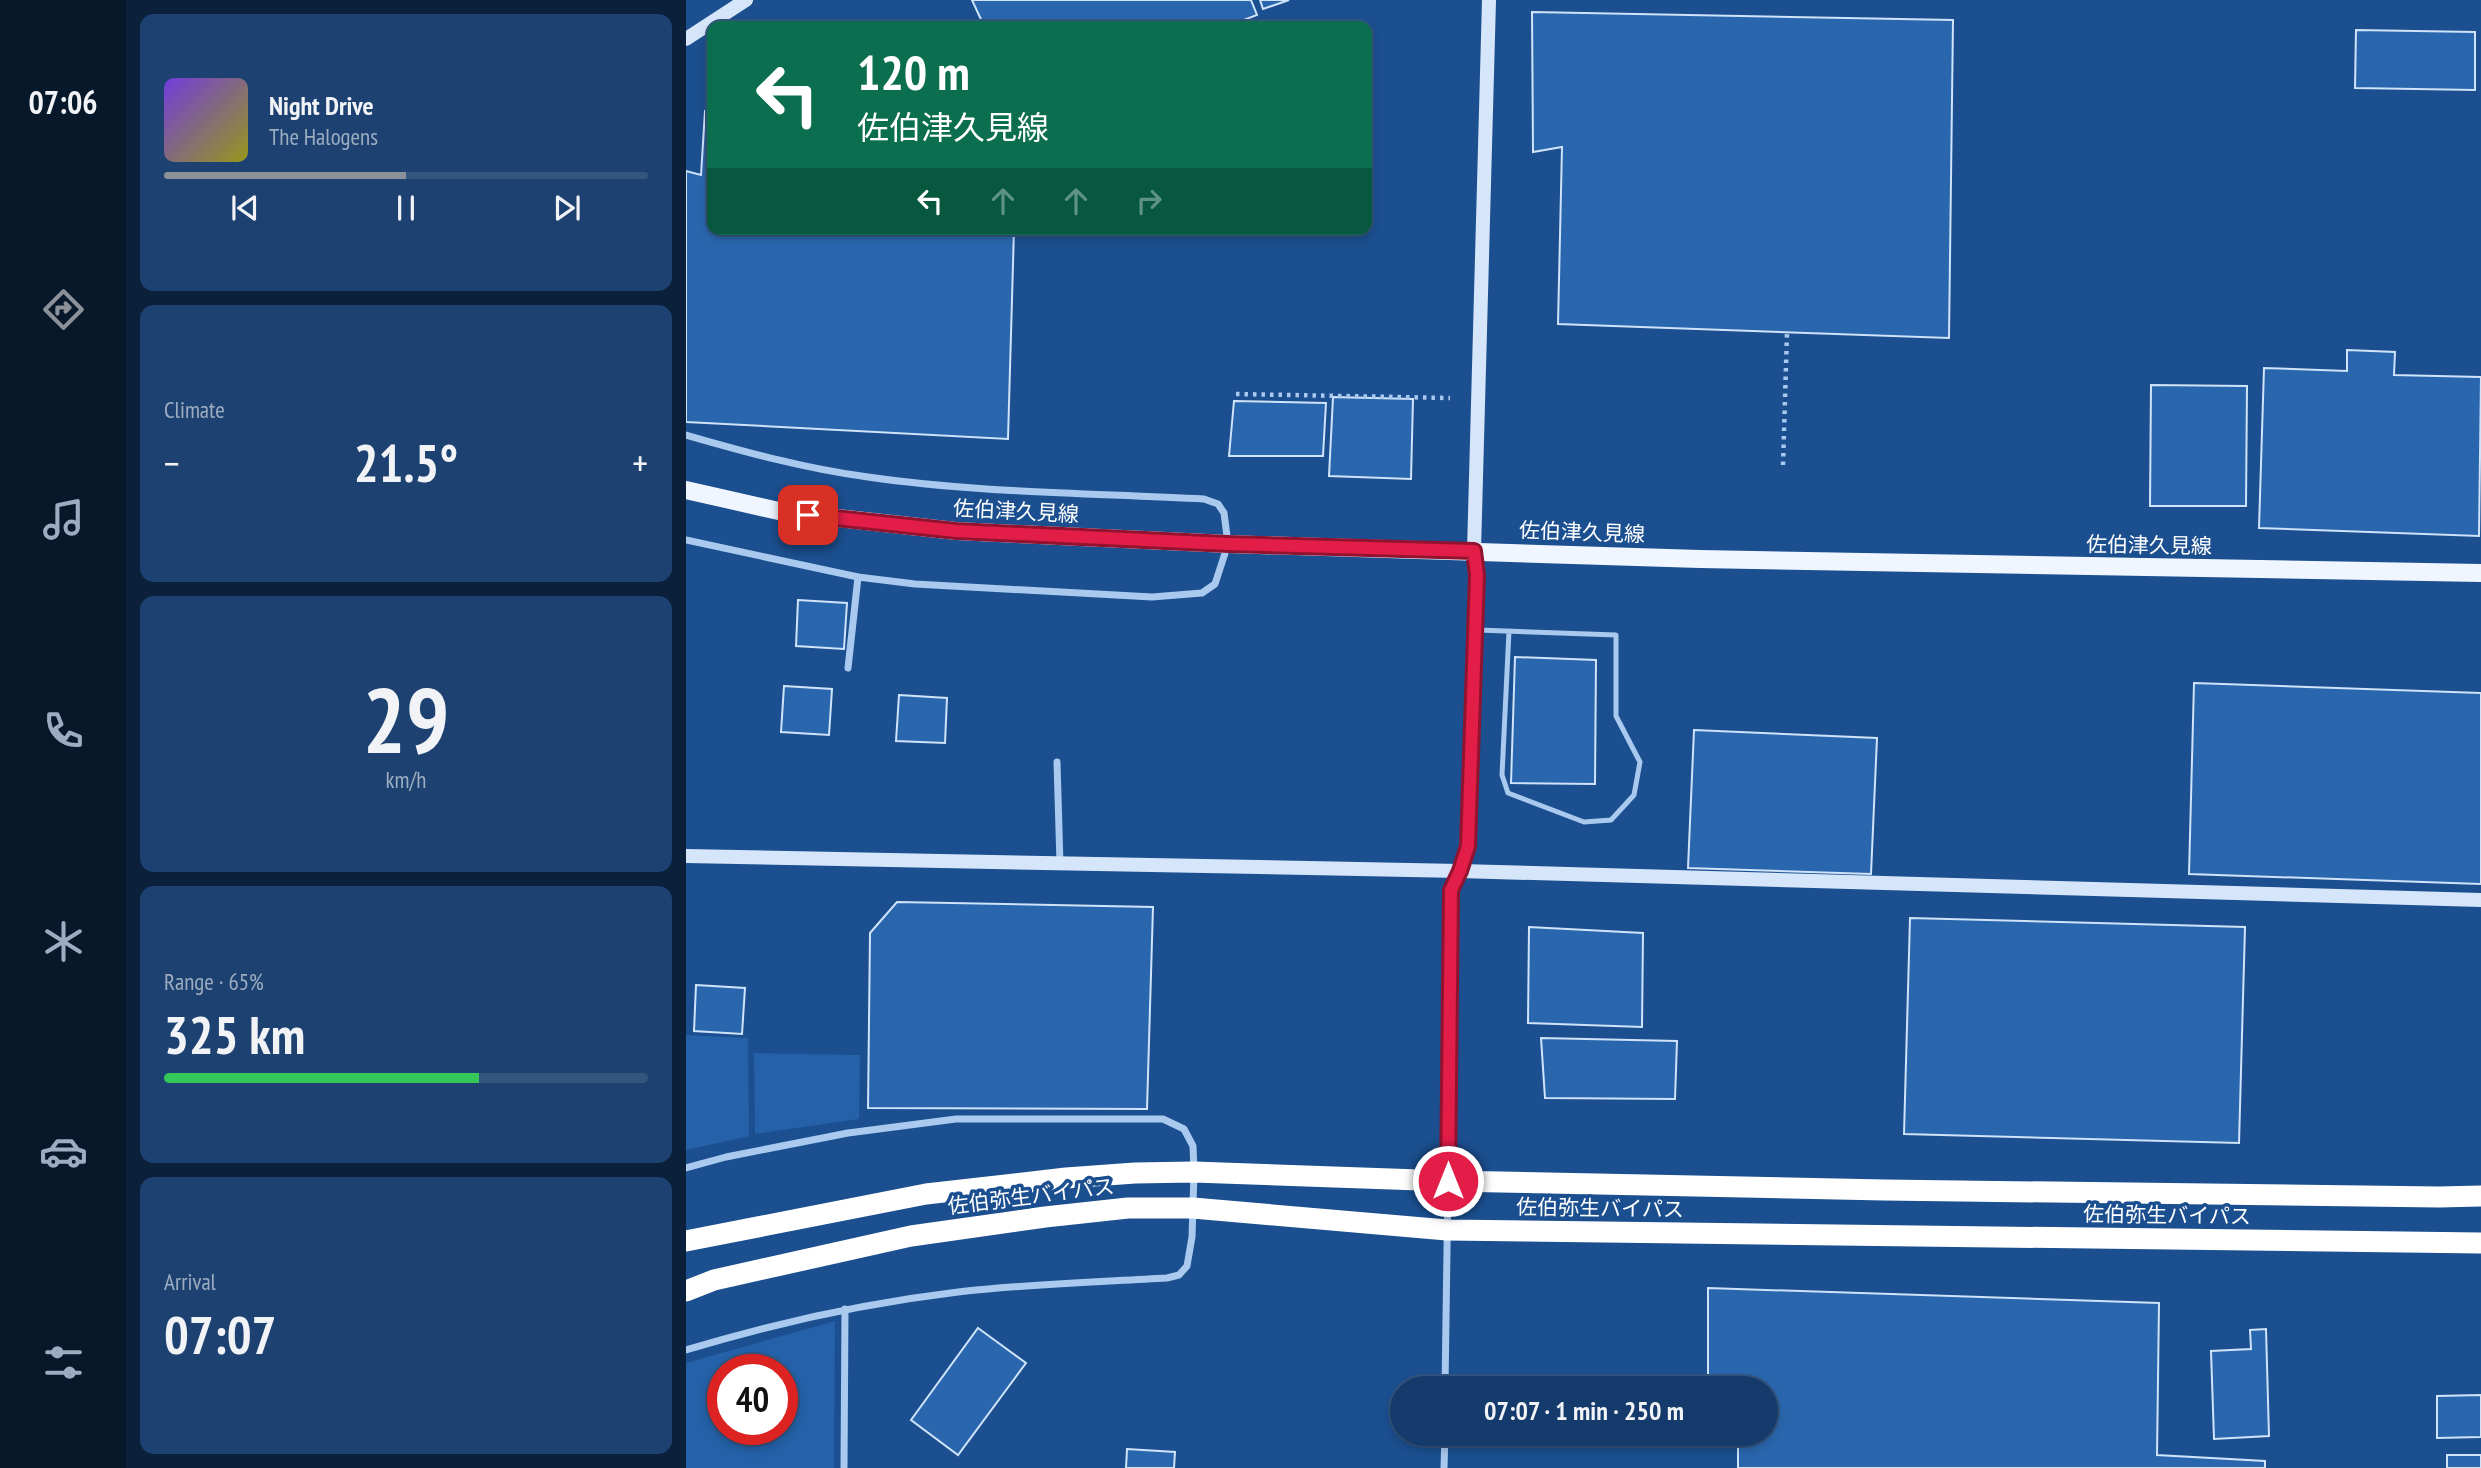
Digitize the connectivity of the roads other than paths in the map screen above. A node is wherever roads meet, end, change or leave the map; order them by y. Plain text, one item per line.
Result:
1 (746, 0) edge
2 (1489, 0) edge
3 (714, 21) edge
4 (707, 25) edge
5 (686, 39) edge
6 (686, 435) edge
7 (686, 490) edge
8 (686, 540) edge
9 (1228, 544) junction
10 (1474, 551) junction
11 (2481, 573) edge
12 (858, 577) junction
13 (1475, 629) junction
14 (1509, 631) junction
15 (848, 668) dead end
16 (1057, 762) dead end
17 (686, 856) edge
18 (1060, 864) junction
19 (1460, 871) junction
20 (2481, 901) edge
21 (686, 1168) edge
22 (1195, 1172) junction
23 (1448, 1181) junction
24 (2481, 1196) edge
25 (1193, 1208) junction
26 (1447, 1230) junction
27 (686, 1241) edge
28 (2481, 1243) edge
29 (686, 1291) edge
30 (845, 1309) junction
31 (686, 1350) edge
32 (1445, 1376) edge
33 (1445, 1446) edge
34 (844, 1468) edge
35 (1444, 1468) edge

1 - 3 street
2 - 10 street
4 - 5 street
6 - 9 street
7 - 9 main road, 佐伯津久見線
8 - 12 street
9 - 10 main road, 佐伯津久見線
9 - 12 street
10 - 11 main road, 佐伯津久見線
10 - 13 street
12 - 15 street
13 - 14 lane
13 - 19 street
14 - 14 lane
16 - 18 street
17 - 18 street
18 - 19 street
19 - 20 street
19 - 23 street
21 - 22 street
22 - 23 highway, 佐伯弥生バイパス
22 - 25 street
22 - 27 highway, 佐伯弥生バイパス
23 - 24 highway, 佐伯弥生バイパス
23 - 26 street
25 - 26 highway, 佐伯弥生バイパス
25 - 29 highway, 佐伯弥生バイパス
25 - 30 street
26 - 28 highway, 佐伯弥生バイパス
26 - 32 street
30 - 31 street
30 - 34 street
33 - 35 street

